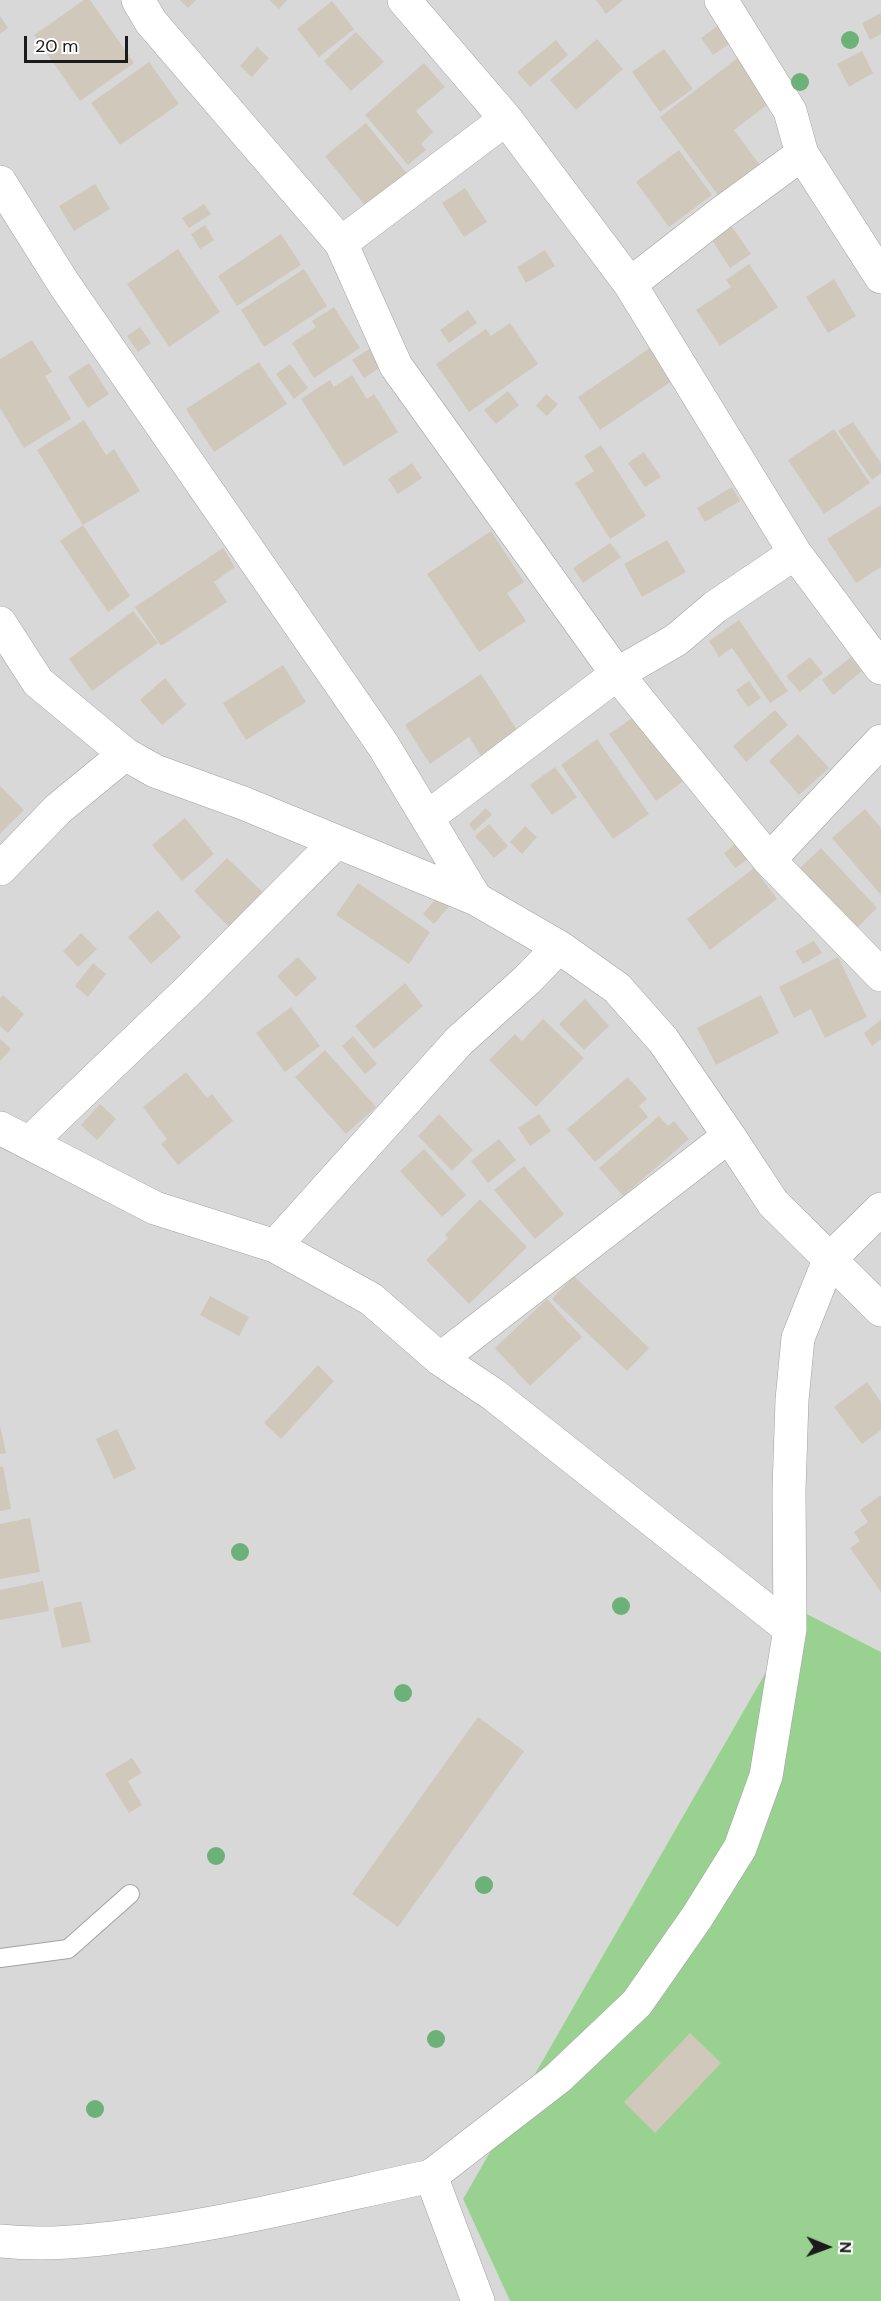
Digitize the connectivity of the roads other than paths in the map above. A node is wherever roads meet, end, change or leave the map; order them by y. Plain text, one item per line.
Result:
1 (138, 0) edge
2 (404, 0) edge
3 (722, 0) edge
4 (506, 119) junction
5 (802, 154) junction
6 (0, 182) edge
7 (341, 243) junction
8 (881, 277) edge
9 (630, 284) junction
10 (795, 553) junction
11 (0, 623) edge
12 (881, 668) edge
13 (617, 674) junction
14 (881, 741) edge
15 (125, 754) junction
16 (428, 817) junction
17 (336, 842) junction
18 (769, 860) junction
19 (0, 869) edge
20 (476, 899) junction
21 (559, 947) junction
22 (881, 975) edge
23 (0, 1128) edge
24 (729, 1136) junction
25 (29, 1143) junction
26 (881, 1209) edge
27 (275, 1246) junction
28 (829, 1260) junction
29 (881, 1310) edge
30 (440, 1359) junction
31 (790, 1629) junction
32 (130, 1894) dead end
33 (0, 1958) edge
34 (431, 2176) junction
35 (0, 2241) edge
36 (478, 2301) edge

1 - 7 street
2 - 4 street
3 - 5 street
4 - 7 street
4 - 9 street
5 - 8 street
5 - 9 street
6 - 16 street
7 - 13 street
9 - 10 street
10 - 12 street
10 - 13 street
11 - 15 street
13 - 16 street
13 - 18 street
14 - 18 street
15 - 17 street
15 - 19 street
16 - 20 street
17 - 20 street
17 - 25 street
18 - 22 street
20 - 21 street
21 - 24 street
21 - 27 street
23 - 25 street
24 - 28 street
24 - 30 street
25 - 27 street
26 - 28 street
27 - 30 street
28 - 29 street
28 - 31 street
30 - 31 street
31 - 34 street
32 - 33 lane
34 - 35 street
34 - 36 street

